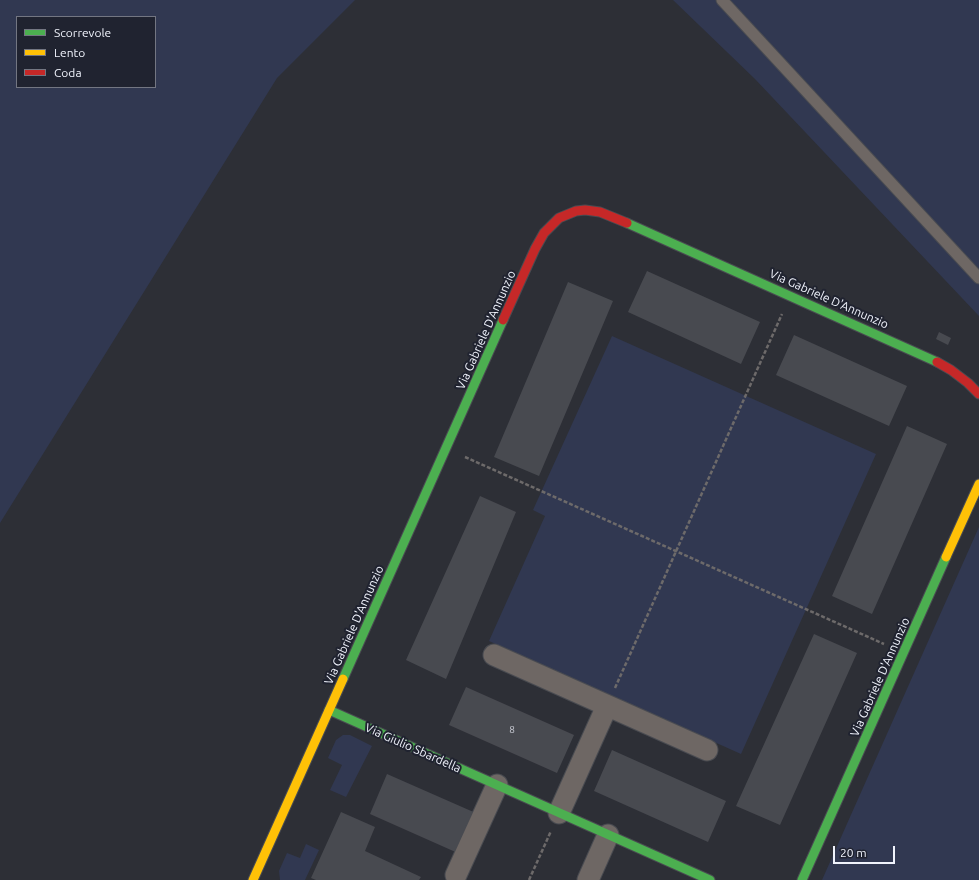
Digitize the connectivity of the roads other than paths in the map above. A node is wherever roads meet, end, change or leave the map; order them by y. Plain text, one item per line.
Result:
1 (722, 0) edge
2 (979, 278) edge
3 (979, 394) edge
4 (979, 484) edge
5 (494, 655) dead end
6 (607, 706) junction
7 (329, 710) junction
8 (706, 750) dead end
9 (497, 785) junction
10 (559, 813) junction
11 (608, 835) junction
12 (456, 875) dead end
13 (253, 880) edge
14 (588, 880) edge
15 (710, 880) edge
16 (802, 880) edge

1 - 2 lane
3 - 7 street, Via Gabriele D'Annunzio
4 - 16 street, Via Gabriele D'Annunzio
5 - 6 street
6 - 8 street
6 - 10 street
7 - 9 street, Via Giulio Sbardella
7 - 13 street, Via Gabriele D'Annunzio
9 - 10 street, Via Giulio Sbardella
9 - 12 street
10 - 11 street, Via Giulio Sbardella
11 - 14 street
11 - 15 street, Via Giulio Sbardella

